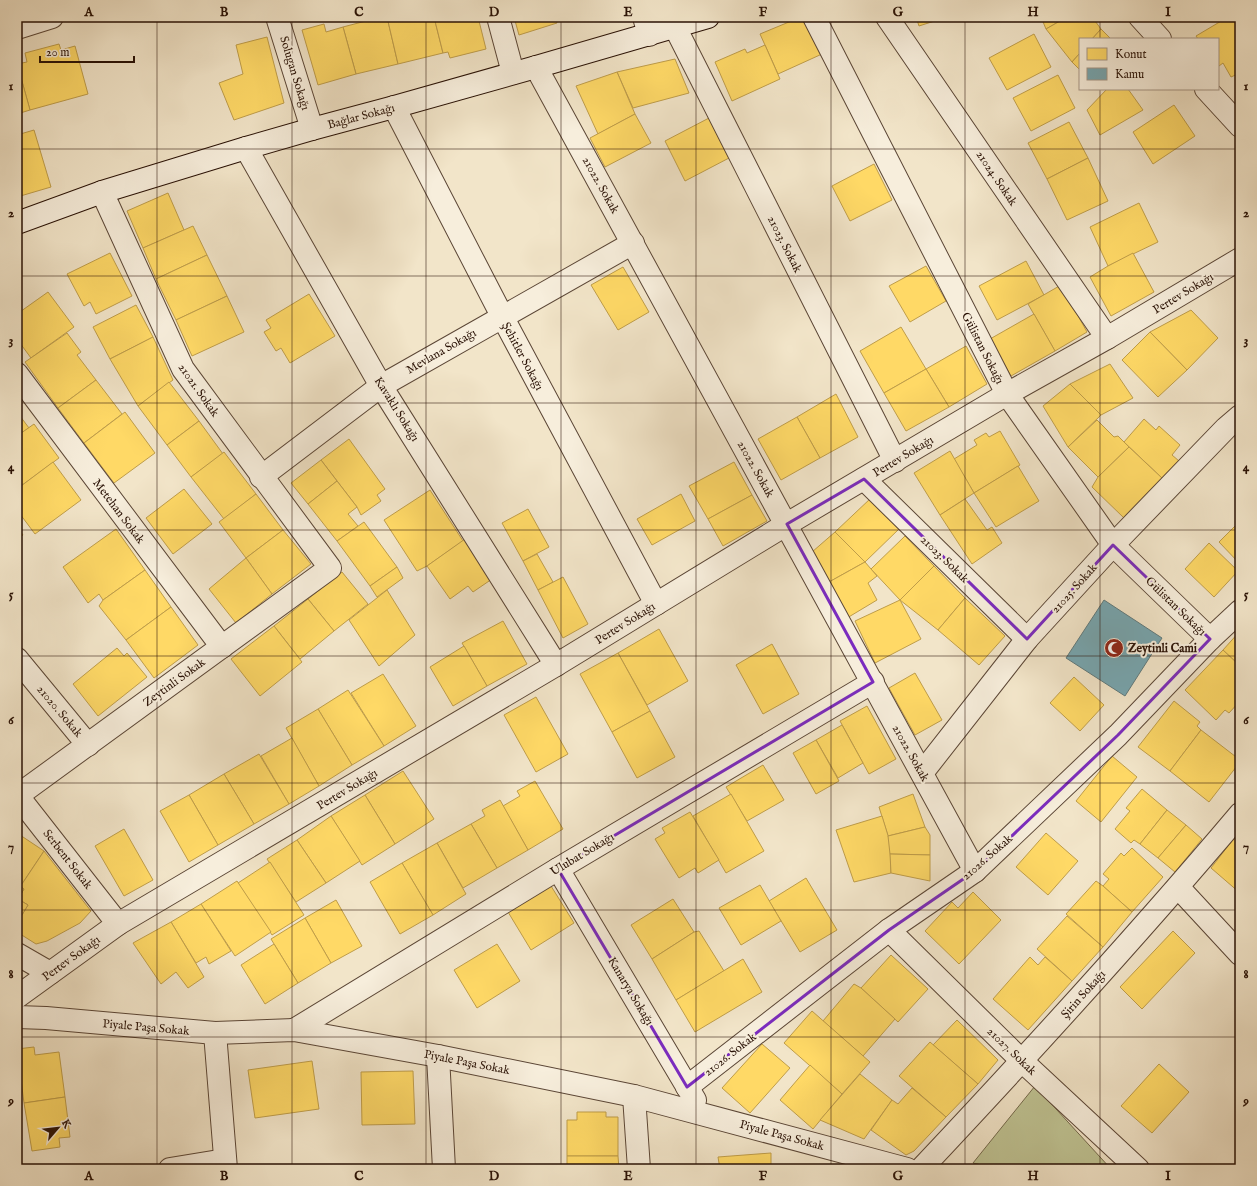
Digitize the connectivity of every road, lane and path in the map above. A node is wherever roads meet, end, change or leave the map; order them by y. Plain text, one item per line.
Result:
1 (52, 17) edge
2 (277, 17) edge
3 (498, 17) edge
4 (708, 17) edge
5 (814, 17) edge
6 (887, 17) edge
7 (1140, 17) edge
8 (647, 26) edge
9 (676, 27) junction
10 (17, 28) edge
11 (1159, 38) edge
12 (536, 67) junction
13 (513, 73) junction
14 (1207, 90) edge
15 (394, 108) junction
16 (1240, 126) edge
17 (312, 128) junction
18 (246, 148) junction
19 (102, 192) junction
20 (17, 223) edge
21 (633, 243) junction
22 (1240, 259) edge
23 (502, 316) junction
24 (1107, 338) junction
25 (17, 374) edge
26 (381, 386) junction
27 (1007, 394) junction
28 (1240, 416) edge
29 (895, 461) junction
30 (262, 476) junction
31 (864, 479) junction
32 (786, 524) junction
33 (1113, 545) junction
34 (330, 568) joint
35 (656, 604) junction
36 (1240, 611) edge
37 (1210, 639) junction
38 (1027, 640) junction
39 (222, 647) junction
40 (17, 659) edge
41 (556, 665) junction
42 (873, 682) junction
43 (88, 745) junction
44 (922, 773) junction
45 (17, 796) edge
46 (1240, 814) edge
47 (558, 869) junction
48 (975, 871) junction
49 (1178, 887) junction
50 (118, 924) junction
51 (889, 930) junction
52 (17, 954) edge
53 (1240, 954) edge
54 (50, 973) junction
55 (17, 997) edge
56 (17, 1017) edge
57 (294, 1030) junction
58 (215, 1033) junction
59 (438, 1056) junction
60 (1022, 1062) junction
61 (687, 1087) junction
62 (634, 1096) junction
63 (704, 1114) junction
64 (226, 1164) edge
65 (170, 1169) edge
66 (444, 1169) edge
67 (638, 1169) edge
68 (907, 1169) edge
69 (921, 1169) edge
70 (1138, 1169) edge

1 - 10 street
2 - 17 street, Solugan Sokağı
3 - 13 street
4 - 9 street, Bağlar Sokağı
5 - 27 street, Gülistan Sokağı
6 - 24 street, 21024. Sokak
7 - 11 street
8 - 9 street, Bağlar Sokağı
8 - 12 street, Bağlar Sokağı
9 - 29 street, 21023. Sokak
12 - 13 street, Bağlar Sokağı
12 - 21 street, 21022. Sokak
13 - 15 street, Bağlar Sokağı
14 - 16 street
15 - 17 street, Bağlar Sokağı
15 - 23 street, Şehitler Sokağı
17 - 18 street, Bağlar Sokağı
18 - 19 street, Bağlar Sokağı
18 - 26 street, Kavaklı Sokağı
19 - 20 street, Bağlar Sokağı
19 - 30 street, 21021. Sokak
21 - 23 street, Mevlana Sokağı
21 - 32 street, 21022. Sokak
22 - 24 street, Pertev Sokağı
23 - 26 street, Mevlana Sokağı
23 - 35 street, Şehitler Sokağı
24 - 27 street, Pertev Sokağı
25 - 39 street, Metehan Sokak
26 - 30 street, Mevlana Sokağı
26 - 41 street, Kavaklı Sokağı
27 - 29 street, Pertev Sokağı
27 - 33 street, Gülistan Sokağı
28 - 33 street, 21025. Sokak
29 - 31 street, Pertev Sokağı
30 - 34 street, 21021. Sokak
31 - 32 street, Pertev Sokağı
31 - 38 street, 21023. Sokak
32 - 35 street, Pertev Sokağı
32 - 42 street, 21022. Sokak
33 - 37 street, Gülistan Sokağı
33 - 38 street, 21025. Sokak
34 - 39 street, Zeytinli Sokak
35 - 41 street, Pertev Sokağı
36 - 37 street, 21026. Sokak
37 - 48 street, 21026. Sokak
38 - 44 street, 21025. Sokak
39 - 43 street, Zeytinli Sokak
40 - 43 street, 21020. Sokak
41 - 50 street, Pertev Sokağı
42 - 44 street, 21022. Sokak
42 - 47 street, Ulubat Sokağı
43 - 45 street, Zeytinli Sokak
44 - 48 street, 21022. Sokak
45 - 50 street, Serbent Sokak
46 - 49 street, Şirin Sokağı
47 - 57 street, Ulubat Sokağı
47 - 61 street, Kanarya Sokağı
48 - 51 street, 21026. Sokak
49 - 53 street
49 - 60 street, Şirin Sokağı
50 - 54 street, Pertev Sokağı
51 - 60 street, 21027. Sokak
51 - 61 street, 21026. Sokak
52 - 54 street
54 - 55 street, Pertev Sokağı
56 - 58 street, Piyale Paşa Sokak
57 - 58 street, Piyale Paşa Sokak
57 - 59 street, Piyale Paşa Sokak
58 - 64 street
59 - 62 street, Piyale Paşa Sokak
59 - 66 street
60 - 69 street, Şirin Sokağı
60 - 70 street, 21027. Sokak
61 - 63 street, Kanarya Sokağı
62 - 63 street, Piyale Paşa Sokak
62 - 67 street
63 - 68 street, Piyale Paşa Sokak
64 - 65 street

